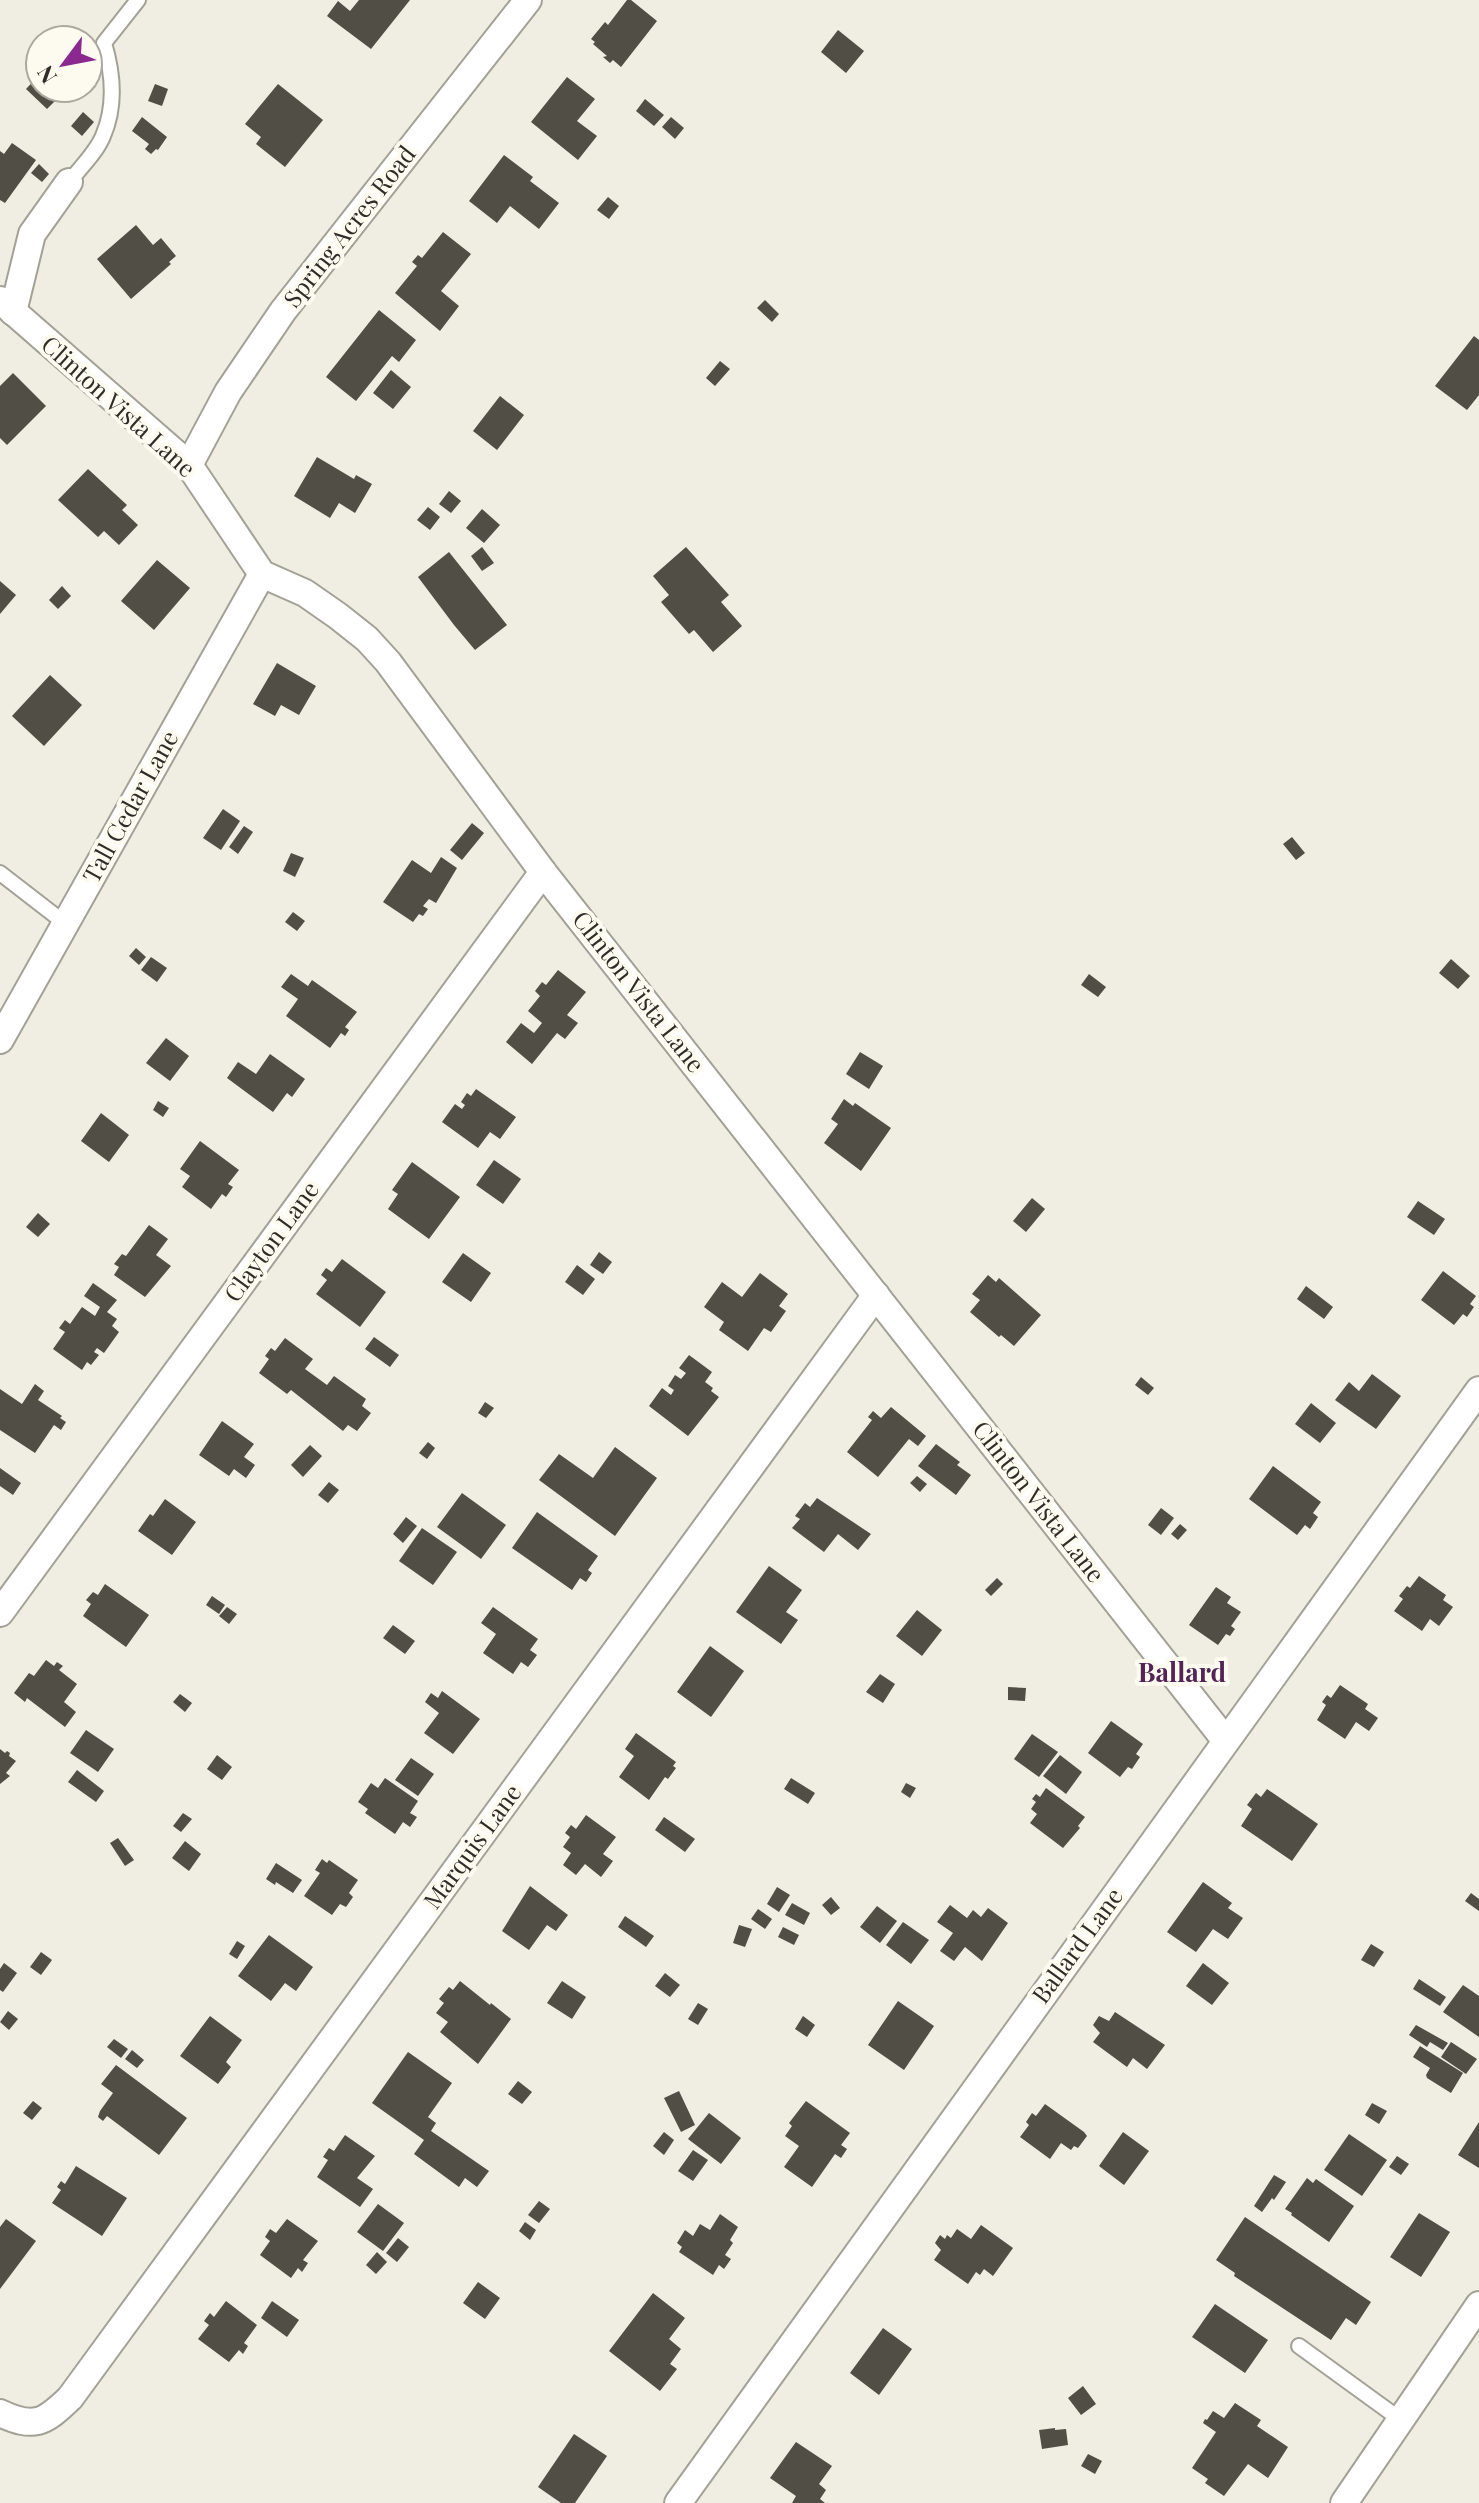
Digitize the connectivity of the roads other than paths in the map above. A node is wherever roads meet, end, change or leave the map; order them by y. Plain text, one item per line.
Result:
1 (138, 0) edge
2 (528, 0) edge
3 (69, 182) joint
4 (6, 306) edge
5 (189, 465) junction
6 (262, 574) junction
7 (543, 872) junction
8 (0, 873) edge
9 (66, 924) junction
10 (0, 1040) edge
11 (876, 1295) junction
12 (1479, 1390) edge
13 (0, 1613) edge
14 (1226, 1741) junction
15 (1479, 2305) edge
16 (1299, 2346) dead end
17 (0, 2413) edge
18 (1401, 2420) junction
19 (678, 2503) edge
20 (1344, 2503) edge

1 - 3 lane
2 - 5 street, Spring Acres Road
3 - 4 street
4 - 5 street, Clinton Vista Lane
5 - 6 street, Clinton Vista Lane
6 - 7 street, Clinton Vista Lane
6 - 9 street, Tall Cedar Lane
7 - 11 street, Clinton Vista Lane
7 - 13 street, Clayton Lane
8 - 9 lane
9 - 10 street, Tall Cedar Lane
11 - 14 street, Clinton Vista Lane
11 - 17 street, Marquis Lane
12 - 14 street, Ballard Lane
14 - 19 street, Ballard Lane
15 - 18 street
16 - 18 lane
18 - 20 street

